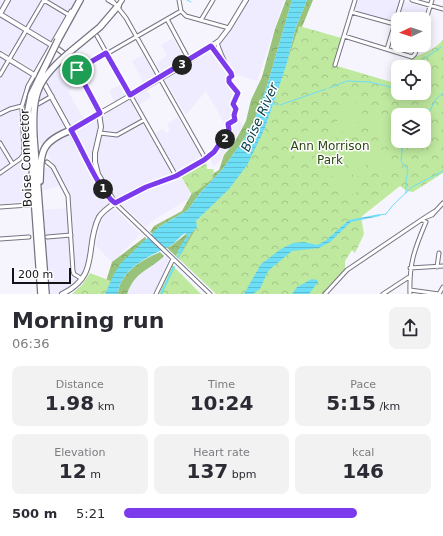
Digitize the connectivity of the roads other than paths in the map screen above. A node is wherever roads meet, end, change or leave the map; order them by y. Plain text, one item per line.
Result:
1 (8, 0) edge
2 (44, 0) edge
3 (77, 0) edge
4 (80, 0) edge
5 (108, 0) edge
6 (112, 0) edge
7 (122, 0) edge
8 (179, 0) edge
9 (213, 0) edge
10 (245, 0) edge
11 (355, 0) edge
12 (402, 0) edge
13 (412, 0) edge
14 (432, 0) edge
15 (430, 5) junction
16 (118, 6) junction
17 (443, 9) edge
18 (181, 11) junction
19 (351, 12) junction
20 (399, 12) edge
21 (428, 12) edge
22 (0, 14) edge
23 (69, 15) junction
24 (167, 19) junction
25 (201, 20) junction
26 (391, 24) edge
27 (229, 28) junction
28 (26, 30) junction
29 (97, 36) dead end
30 (136, 36) junction
31 (344, 36) junction
32 (391, 38) edge
33 (217, 42) junction
34 (50, 45) junction
35 (211, 46) junction
36 (387, 49) junction
37 (391, 50) edge
38 (399, 52) edge
39 (415, 52) edge
40 (106, 53) junction
41 (0, 54) edge
42 (9, 59) junction
43 (189, 60) junction
44 (335, 65) dead end
45 (77, 70) junction
46 (231, 73) junction
47 (33, 74) junction
48 (0, 75) edge
49 (160, 78) junction
50 (130, 95) junction
51 (52, 96) junction
52 (38, 104) dead end
53 (22, 106) junction
54 (100, 113) junction
55 (0, 114) edge
56 (144, 120) junction
57 (71, 130) junction
58 (100, 133) junction
59 (32, 138) junction
60 (0, 143) edge
61 (205, 158) junction
62 (47, 162) dead end
63 (12, 164) junction
64 (0, 173) edge
65 (176, 176) junction
66 (115, 203) junction
67 (443, 203) edge
68 (29, 205) dead end
69 (39, 205) junction
70 (0, 207) edge
71 (431, 214) junction
72 (424, 219) junction
73 (426, 222) junction
74 (71, 235) junction
75 (29, 237) dead end
76 (47, 237) dead end
77 (0, 239) edge
78 (439, 253) dead end
79 (173, 259) junction
80 (437, 266) junction
81 (443, 266) edge
82 (410, 268) junction
83 (410, 277) junction
84 (82, 279) junction
85 (443, 287) edge
86 (410, 292) edge
87 (441, 293) edge
88 (41, 294) edge
89 (46, 294) edge
90 (62, 294) edge
91 (156, 294) edge
92 (210, 294) edge
93 (325, 294) edge
94 (383, 294) edge

1 - 22 main road
2 - 23 street
2 - 28 street
3 - 23 street
4 - 59 highway, Boise Connector, bridge
5 - 16 street
6 - 16 street
7 - 16 main road
8 - 18 street
9 - 25 street
10 - 27 main road
11 - 19 street
12 - 20 street
13 - 15 street
14 - 15 street
15 - 17 street
15 - 21 street
16 - 30 street
16 - 59 highway, Boise Connector, bridge
18 - 24 street
18 - 25 street
19 - 26 street
19 - 31 street
22 - 28 main road
23 - 34 street
24 - 30 street
24 - 43 street
25 - 27 street
27 - 33 main road
28 - 34 main road
28 - 42 street
29 - 40 street
30 - 40 street
30 - 49 street
31 - 36 street
31 - 44 street
32 - 36 street
33 - 35 main road
33 - 46 street
34 - 45 main road
34 - 47 street
35 - 43 main road
35 - 46 street
36 - 37 street
38 - 39 street
40 - 45 street
40 - 50 street
41 - 42 main road
42 - 47 main road
42 - 48 street
43 - 49 main road
45 - 54 main road
46 - 61 street
47 - 51 main road
47 - 53 street
49 - 50 main road
49 - 61 street
50 - 54 main road
50 - 56 street
51 - 52 street
51 - 57 main road
53 - 55 street
53 - 63 street
54 - 57 main road
54 - 58 main road
56 - 58 street
56 - 65 street
57 - 66 main road
57 - 69 highway
58 - 66 main road
59 - 69 highway, Boise Connector
59 - 88 highway, Boise Connector
60 - 63 street
61 - 65 street
62 - 74 street
63 - 64 street
65 - 66 street
66 - 79 street
66 - 84 main road
67 - 71 street
68 - 70 street
69 - 89 highway, Boise Connector
71 - 72 street
71 - 73 street
72 - 73 street
72 - 93 street
73 - 82 street
74 - 76 street
74 - 84 street
75 - 77 street
78 - 80 street
79 - 91 street
79 - 92 street
80 - 81 street
80 - 82 street
82 - 83 street
83 - 86 street
83 - 94 street
84 - 90 main road
85 - 87 street
86 - 87 street

